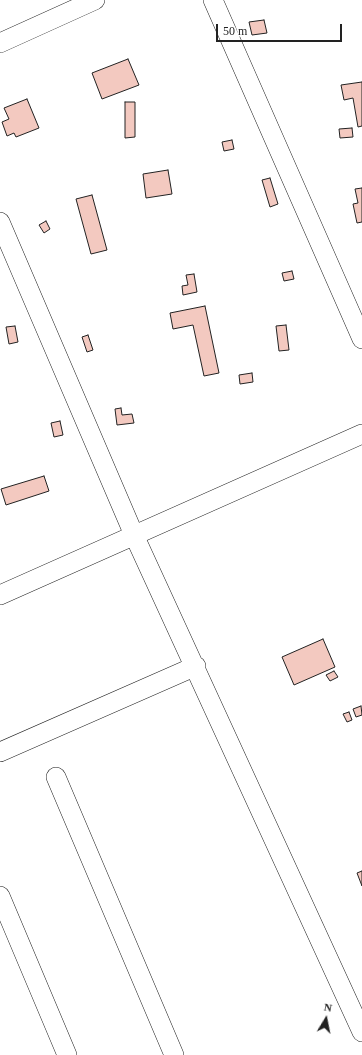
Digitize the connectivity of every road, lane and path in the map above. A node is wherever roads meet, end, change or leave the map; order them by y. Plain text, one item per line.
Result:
1 (95, 0) edge
2 (213, 0) edge
3 (0, 43) edge
4 (0, 222) edge
5 (362, 339) edge
6 (362, 434) edge
7 (134, 535) junction
8 (0, 595) edge
9 (196, 666) junction
10 (0, 752) edge
11 (56, 777) dead end
12 (0, 896) edge
13 (362, 1032) edge
14 (67, 1055) edge
15 (174, 1055) edge

1 - 3 street
2 - 5 street
4 - 7 street
6 - 7 street
7 - 8 street
7 - 9 street
9 - 10 street
9 - 13 street
11 - 15 street
12 - 14 street

